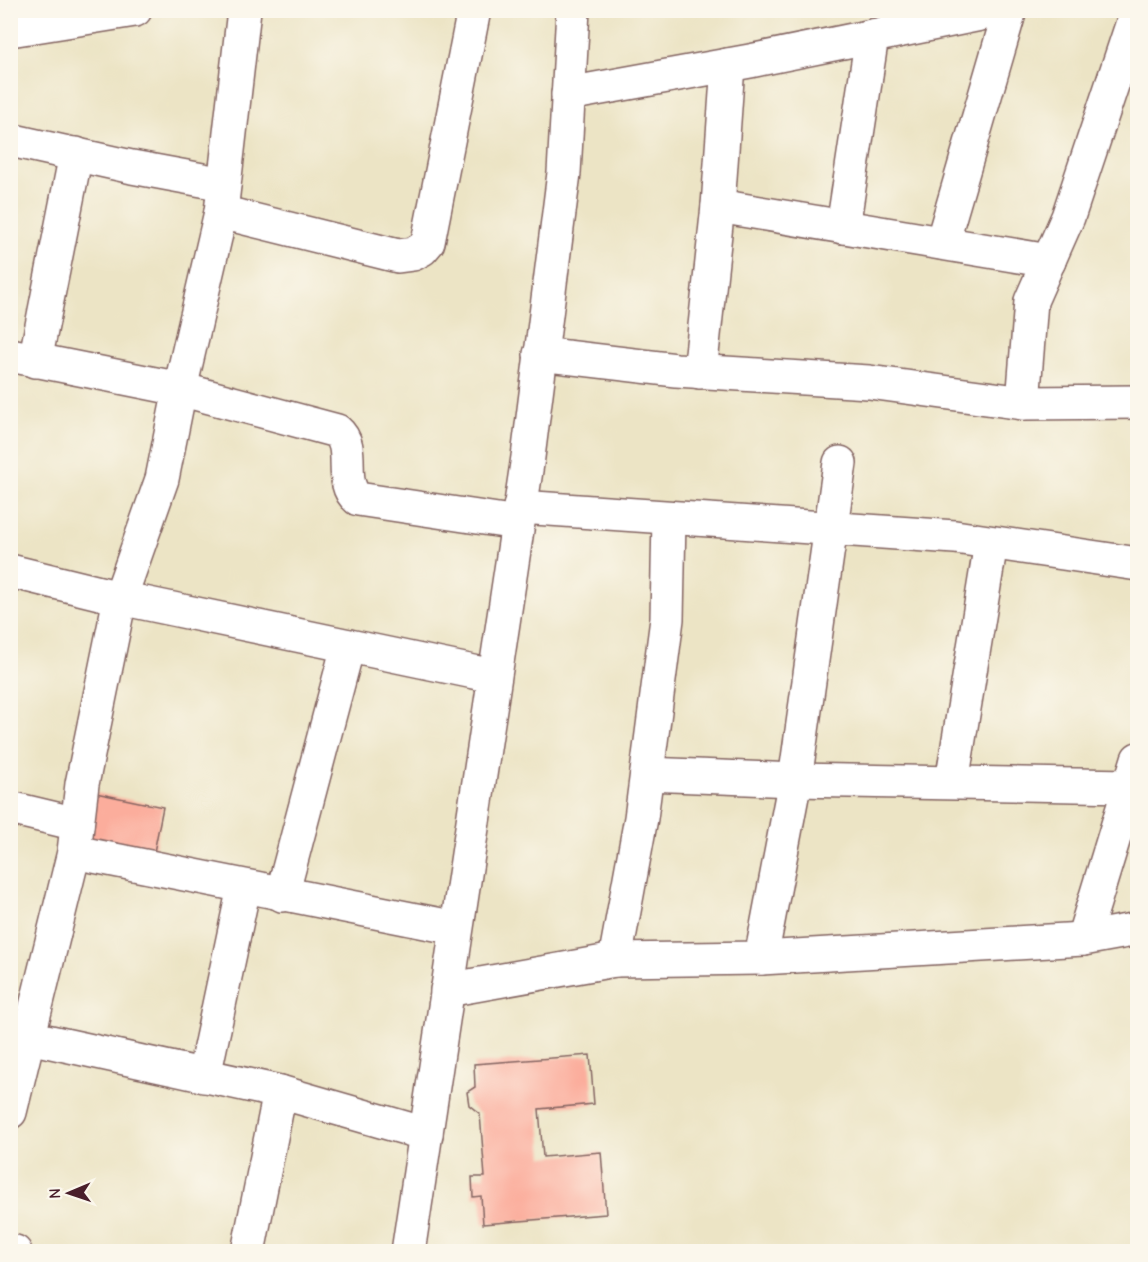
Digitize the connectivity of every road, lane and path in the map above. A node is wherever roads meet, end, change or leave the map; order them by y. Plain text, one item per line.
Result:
1 (135, 10) edge
2 (244, 10) edge
3 (474, 10) edge
4 (573, 10) edge
5 (1000, 10) edge
6 (1010, 10) edge
7 (1137, 10) edge
8 (10, 30) edge
9 (872, 36) junction
10 (728, 65) junction
11 (568, 94) junction
12 (10, 140) edge
13 (76, 154) junction
14 (222, 198) junction
15 (718, 206) junction
16 (843, 227) junction
17 (942, 243) junction
18 (1049, 261) junction
19 (540, 354) junction
20 (23, 358) edge
21 (700, 372) junction
22 (180, 389) junction
23 (1137, 402) edge
24 (1023, 403) junction
25 (840, 463) dead end
26 (519, 515) junction
27 (669, 518) junction
28 (832, 528) junction
29 (991, 543) junction
30 (1137, 564) edge
31 (10, 571) edge
32 (120, 598) junction
33 (348, 646) junction
34 (494, 676) junction
35 (1133, 772) edge
36 (647, 774) junction
37 (795, 780) junction
38 (952, 782) junction
39 (10, 808) edge
40 (76, 838) junction
41 (244, 887) junction
42 (282, 895) junction
43 (456, 928) junction
44 (1137, 928) edge
45 (1083, 939) junction
46 (761, 958) junction
47 (615, 960) junction
48 (447, 990) junction
49 (19, 1035) edge
50 (204, 1076) junction
51 (280, 1092) junction
52 (10, 1112) edge
53 (426, 1134) junction
54 (10, 1251) edge
55 (15, 1251) edge
56 (248, 1251) edge
57 (408, 1251) edge

1 - 8 street
2 - 14 street
3 - 14 street
4 - 11 street
5 - 9 street
6 - 17 street
7 - 18 street
9 - 10 street
9 - 16 street
10 - 11 street
10 - 15 street
11 - 19 street
12 - 13 street
13 - 14 street
13 - 20 street
14 - 22 street
15 - 16 street
15 - 21 street
16 - 17 street
17 - 18 street
18 - 24 street
19 - 21 street
19 - 26 street
20 - 22 street
21 - 24 street
22 - 26 street
22 - 32 street
23 - 24 street
25 - 28 street
26 - 27 street
26 - 34 street
27 - 28 street
27 - 36 street
28 - 29 street
28 - 37 street
29 - 30 street
29 - 38 street
31 - 32 street
32 - 33 street
32 - 40 street
33 - 34 street
33 - 42 street
34 - 43 street
35 - 38 street
35 - 45 street
36 - 37 street
36 - 47 street
37 - 38 street
37 - 46 street
39 - 40 street
40 - 41 street
40 - 49 street
41 - 42 street
41 - 50 street
42 - 43 street
43 - 48 street
44 - 45 street
45 - 46 street
46 - 47 street
47 - 48 street
48 - 53 street
49 - 50 street
49 - 52 street
50 - 51 street
51 - 53 street
51 - 56 street
53 - 57 street
54 - 55 street

